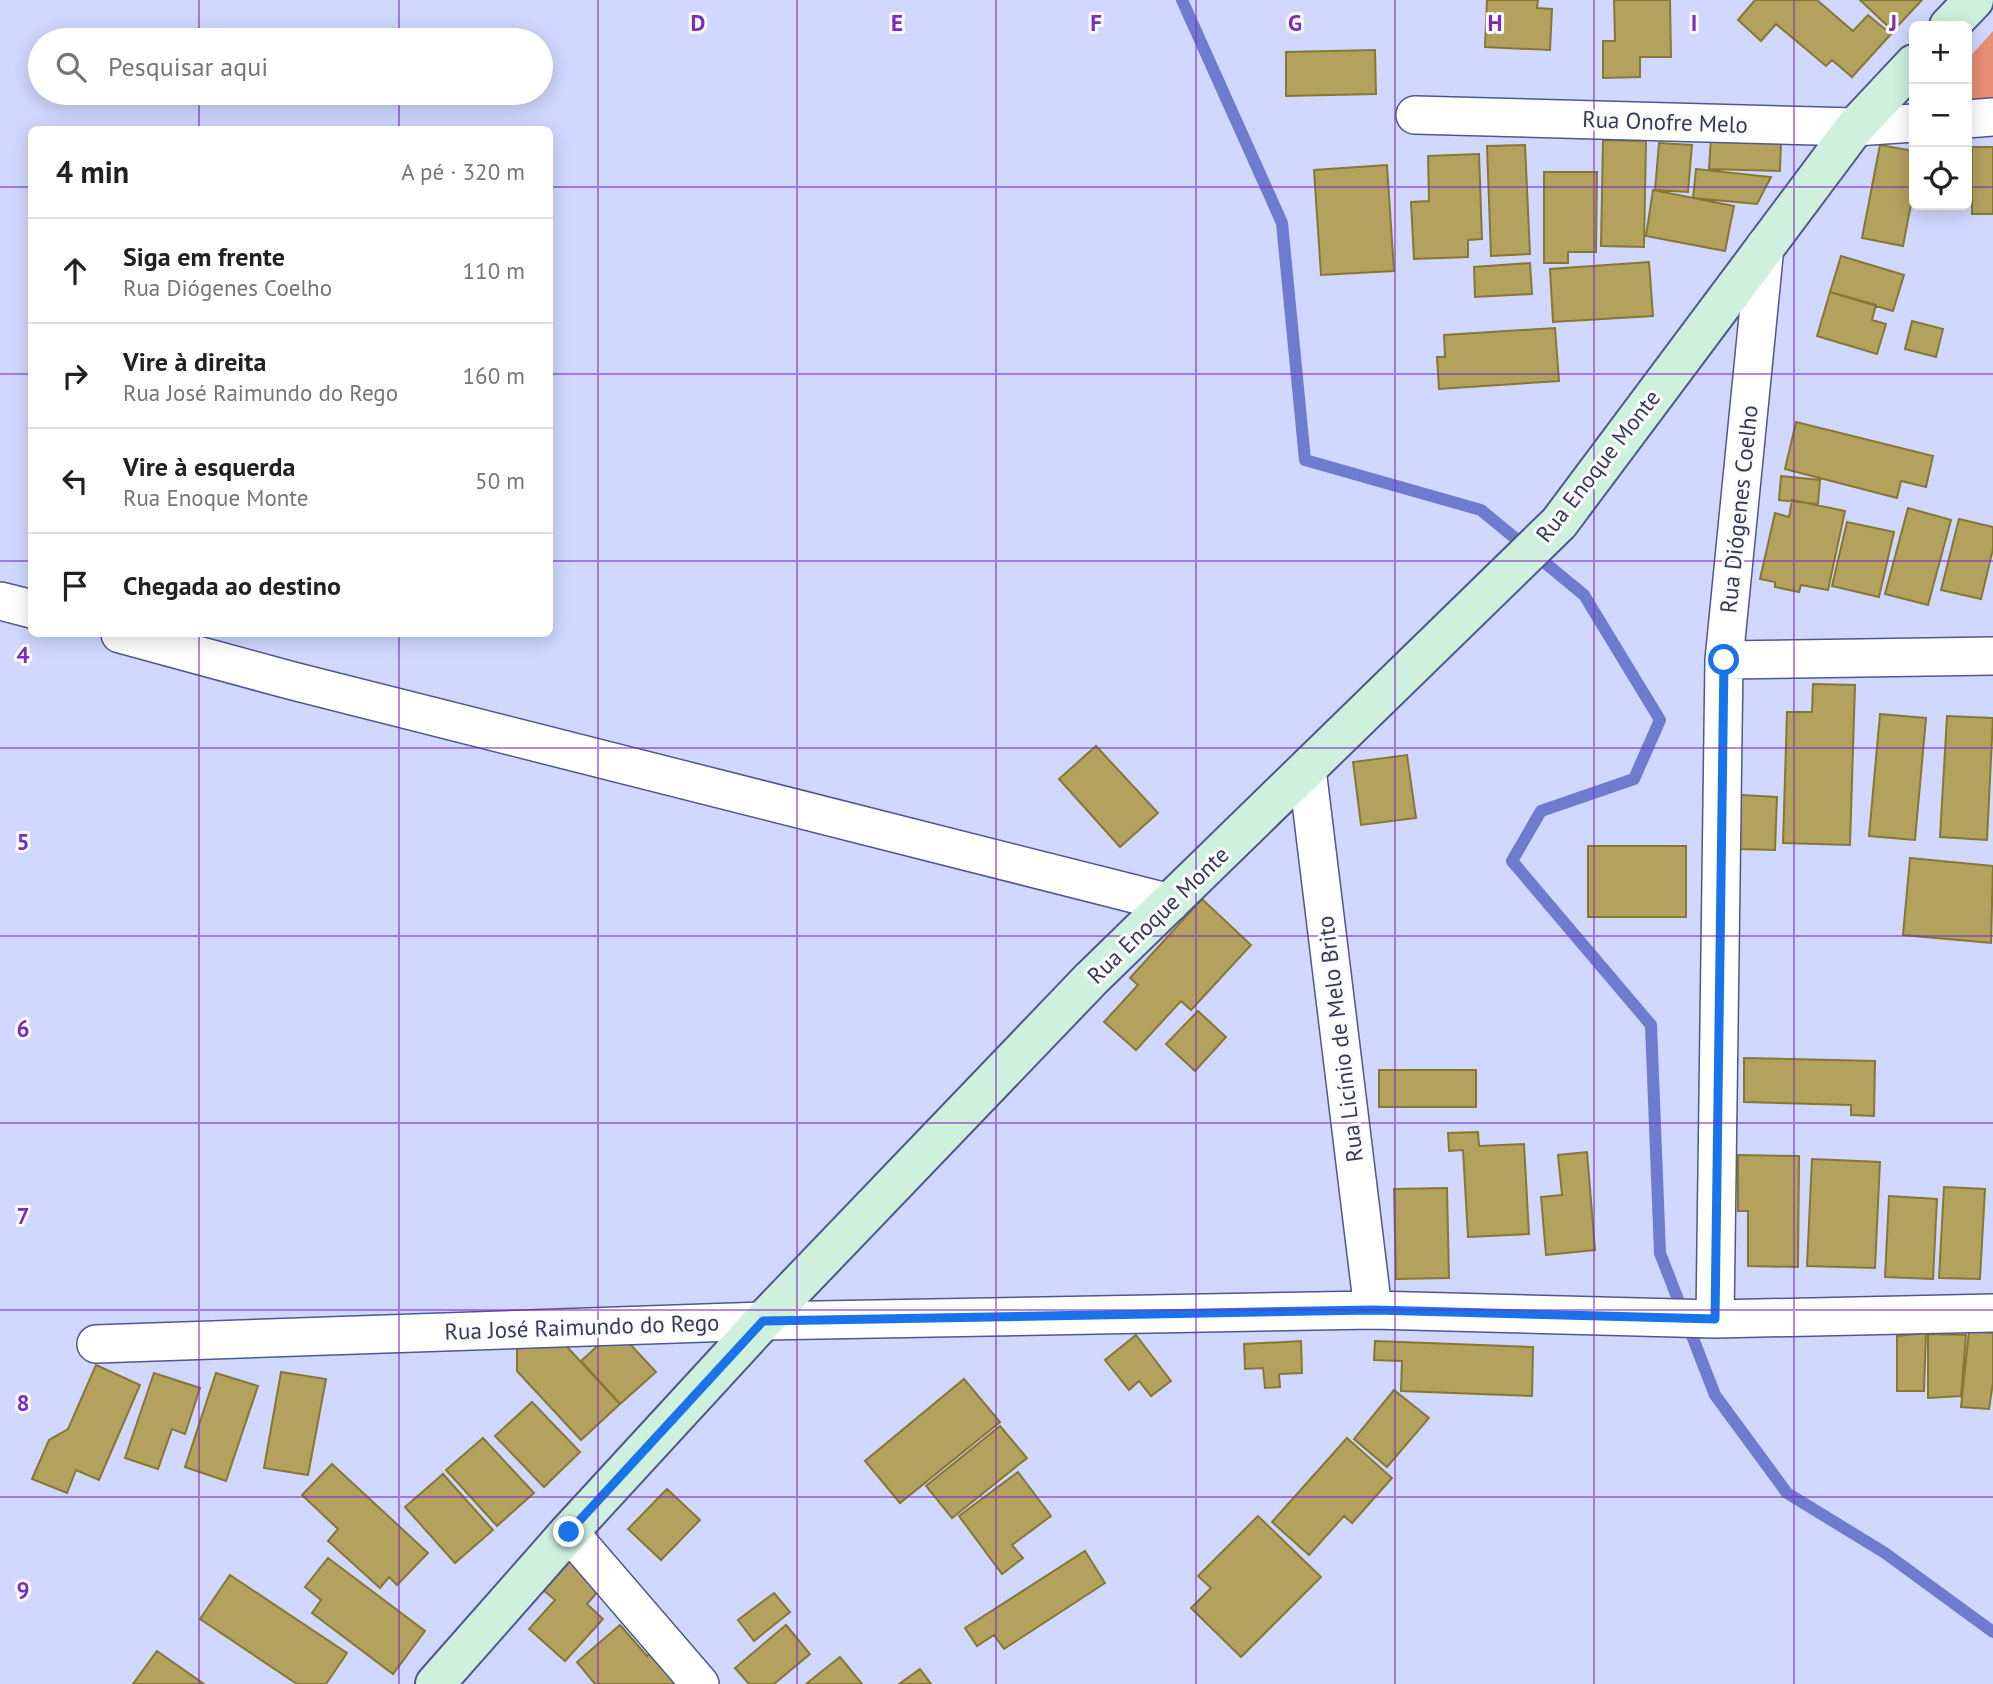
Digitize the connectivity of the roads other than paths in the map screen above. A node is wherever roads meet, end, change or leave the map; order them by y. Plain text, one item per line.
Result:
1 (1974, 0) edge
2 (1954, 21) edge
3 (1909, 69) edge
4 (1415, 115) dead end
5 (1993, 117) edge
6 (1972, 119) edge
7 (1909, 123) edge
8 (1855, 127) junction
9 (1765, 246) junction
10 (0, 601) edge
11 (28, 608) edge
12 (131, 637) edge
13 (1993, 656) edge
14 (1724, 660) junction
15 (1307, 769) junction
16 (1170, 903) junction
17 (1373, 1310) junction
18 (1993, 1313) edge
19 (1715, 1319) junction
20 (763, 1321) junction
21 (96, 1345) dead end
22 (569, 1532) junction
23 (435, 1684) edge
24 (700, 1684) edge

1 - 2 main road
3 - 8 main road, Rua Enoque Monte
4 - 8 street, Rua Onofre Melo
5 - 6 street
7 - 8 street, Rua Onofre Melo
8 - 9 main road, Rua Enoque Monte
9 - 14 street, Rua Diógenes Coelho
9 - 15 main road, Rua Enoque Monte
10 - 11 street
12 - 16 street
13 - 14 street
14 - 19 street, Rua Diógenes Coelho
15 - 16 main road, Rua Enoque Monte
15 - 17 street, Rua Licínio de Melo Brito
16 - 20 main road, Rua Enoque Monte
17 - 19 street, Rua José Raimundo do Rego
17 - 20 street, Rua José Raimundo do Rego
18 - 19 street, Rua José Raimundo do Rego
20 - 21 street, Rua José Raimundo do Rego
20 - 22 main road, Rua Enoque Monte
22 - 23 main road, Rua Enoque Monte
22 - 24 street

